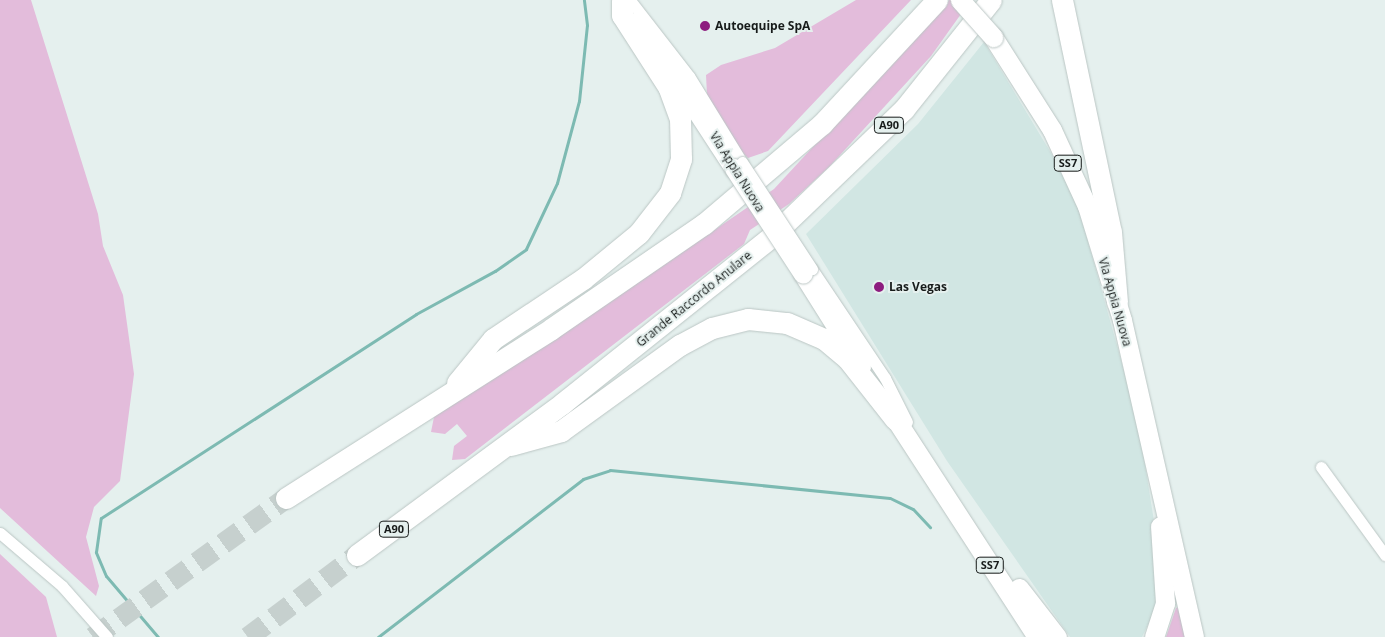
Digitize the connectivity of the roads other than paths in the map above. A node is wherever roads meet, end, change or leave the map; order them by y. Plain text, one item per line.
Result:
1 (622, 0) edge
2 (630, 0) edge
3 (936, 0) edge
4 (960, 0) edge
5 (991, 0) edge
6 (1062, 0) edge
7 (738, 165) junction
8 (807, 272) junction
9 (1117, 302) junction
10 (455, 389) junction
11 (896, 418) junction
12 (508, 445) junction
13 (1151, 459) junction
14 (1321, 467) dead end
15 (931, 471) junction
16 (286, 498) tunnel mouth
17 (952, 506) junction
18 (0, 534) edge
19 (357, 555) tunnel mouth
20 (1385, 555) edge
21 (107, 637) edge
22 (1037, 637) edge
23 (1057, 637) edge
24 (1154, 637) edge
25 (1194, 637) edge

1 - 7 main road, Via Appia Nuova / SS7
1 - 10 highway
2 - 7 street, Via Appia Nuova
3 - 10 highway
4 - 9 main road, Via Appia Nuova / SS7, bridge
5 - 12 highway, Grande Raccordo Anulare / A90
6 - 9 highway
7 - 8 main road, Via Appia Nuova / SS7, bridge
8 - 11 main road, Via Appia Nuova / SS7
8 - 15 street, Via Appia Nuova
9 - 13 main road, Via Appia Nuova / SS7
10 - 16 highway
11 - 12 highway
11 - 15 main road, Via Appia Nuova / SS7
12 - 19 highway, Grande Raccordo Anulare / A90
13 - 24 main road
13 - 25 main road, Via Appia Nuova / SS7
14 - 20 street
15 - 17 main road, Via Appia Nuova / SS7
17 - 22 main road, Via Appia Nuova / SS7
17 - 23 main road
18 - 21 street

